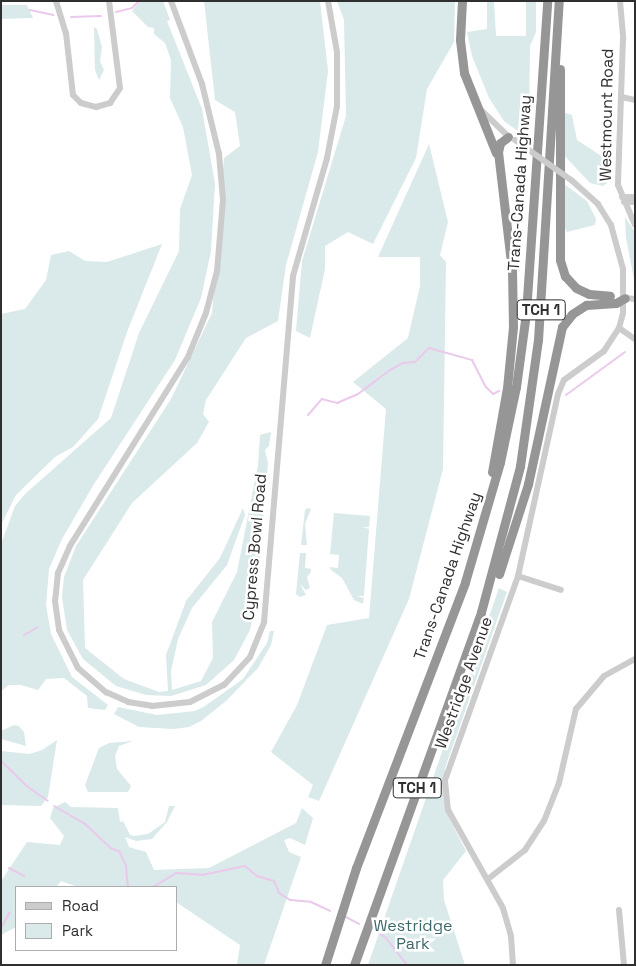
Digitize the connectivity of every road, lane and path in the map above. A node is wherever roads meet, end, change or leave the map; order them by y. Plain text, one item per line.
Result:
1 (56, 1) edge
2 (109, 1) edge
3 (171, 1) edge
4 (328, 1) edge
5 (462, 1) edge
6 (547, 1) edge
7 (559, 1) edge
8 (620, 1) edge
9 (621, 98) junction
10 (474, 99) junction
11 (635, 100) edge
12 (512, 139) junction
13 (500, 170) junction
14 (635, 197) edge
15 (623, 200) junction
16 (635, 202) edge
17 (635, 226) edge
18 (630, 298) edge
19 (619, 328) junction
20 (635, 339) edge
21 (482, 532) junction
22 (518, 576) junction
23 (561, 590) dead end
24 (481, 612) junction
25 (635, 659) edge
26 (488, 879) junction
27 (619, 910) dead end
28 (325, 965) edge
29 (354, 965) edge
30 (513, 965) edge
31 (624, 965) edge

1 - 2 street
3 - 4 street, Cypress Bowl Road
5 - 10 highway
6 - 21 highway, Trans-Canada Highway / TCH 1
7 - 18 highway
7 - 24 highway, Trans-Canada Highway / TCH 1
8 - 9 street, Westmount Road
9 - 11 street
9 - 15 street, Westmount Road
10 - 12 street, Westridge Avenue
10 - 13 highway
12 - 13 highway
12 - 18 street, Westridge Avenue, bridge
13 - 21 highway
14 - 15 street
15 - 16 street
15 - 17 street, Westmount Road
18 - 19 street, Westridge Avenue
18 - 24 highway
19 - 20 street
19 - 22 street, Westridge Avenue
21 - 28 highway, Trans-Canada Highway / TCH 1
22 - 23 street
22 - 26 street, Westridge Avenue
24 - 29 highway, Trans-Canada Highway / TCH 1
25 - 26 street
26 - 30 street, Westridge Avenue
27 - 31 street

